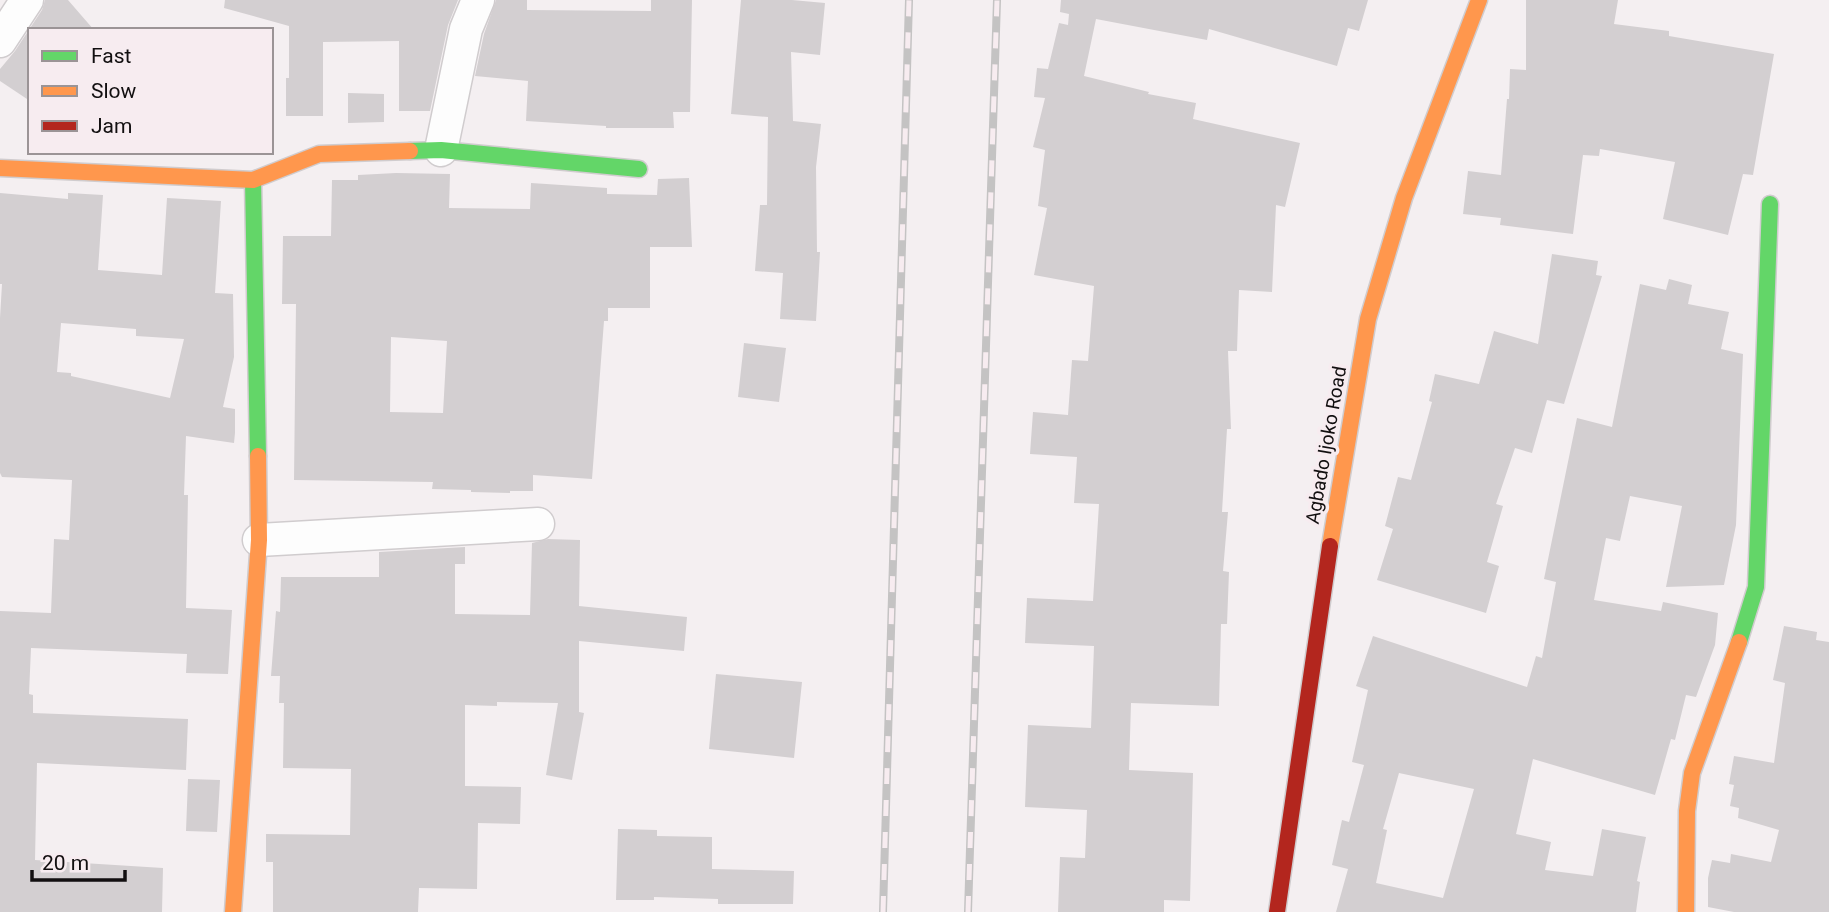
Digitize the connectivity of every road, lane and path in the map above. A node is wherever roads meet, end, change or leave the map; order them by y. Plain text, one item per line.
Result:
1 (27, 0) edge
2 (478, 0) edge
3 (1479, 0) edge
4 (0, 41) edge
5 (441, 150) junction
6 (0, 168) edge
7 (639, 169) dead end
8 (253, 180) junction
9 (1770, 204) dead end
10 (538, 524) dead end
11 (259, 540) junction
12 (233, 912) edge
13 (1278, 912) edge
14 (1686, 912) edge

1 - 4 street
2 - 5 street
3 - 13 street, Agbado Ijoko Road
5 - 7 street
5 - 8 street
6 - 8 street
8 - 11 street
9 - 14 street
10 - 11 street
11 - 12 street

